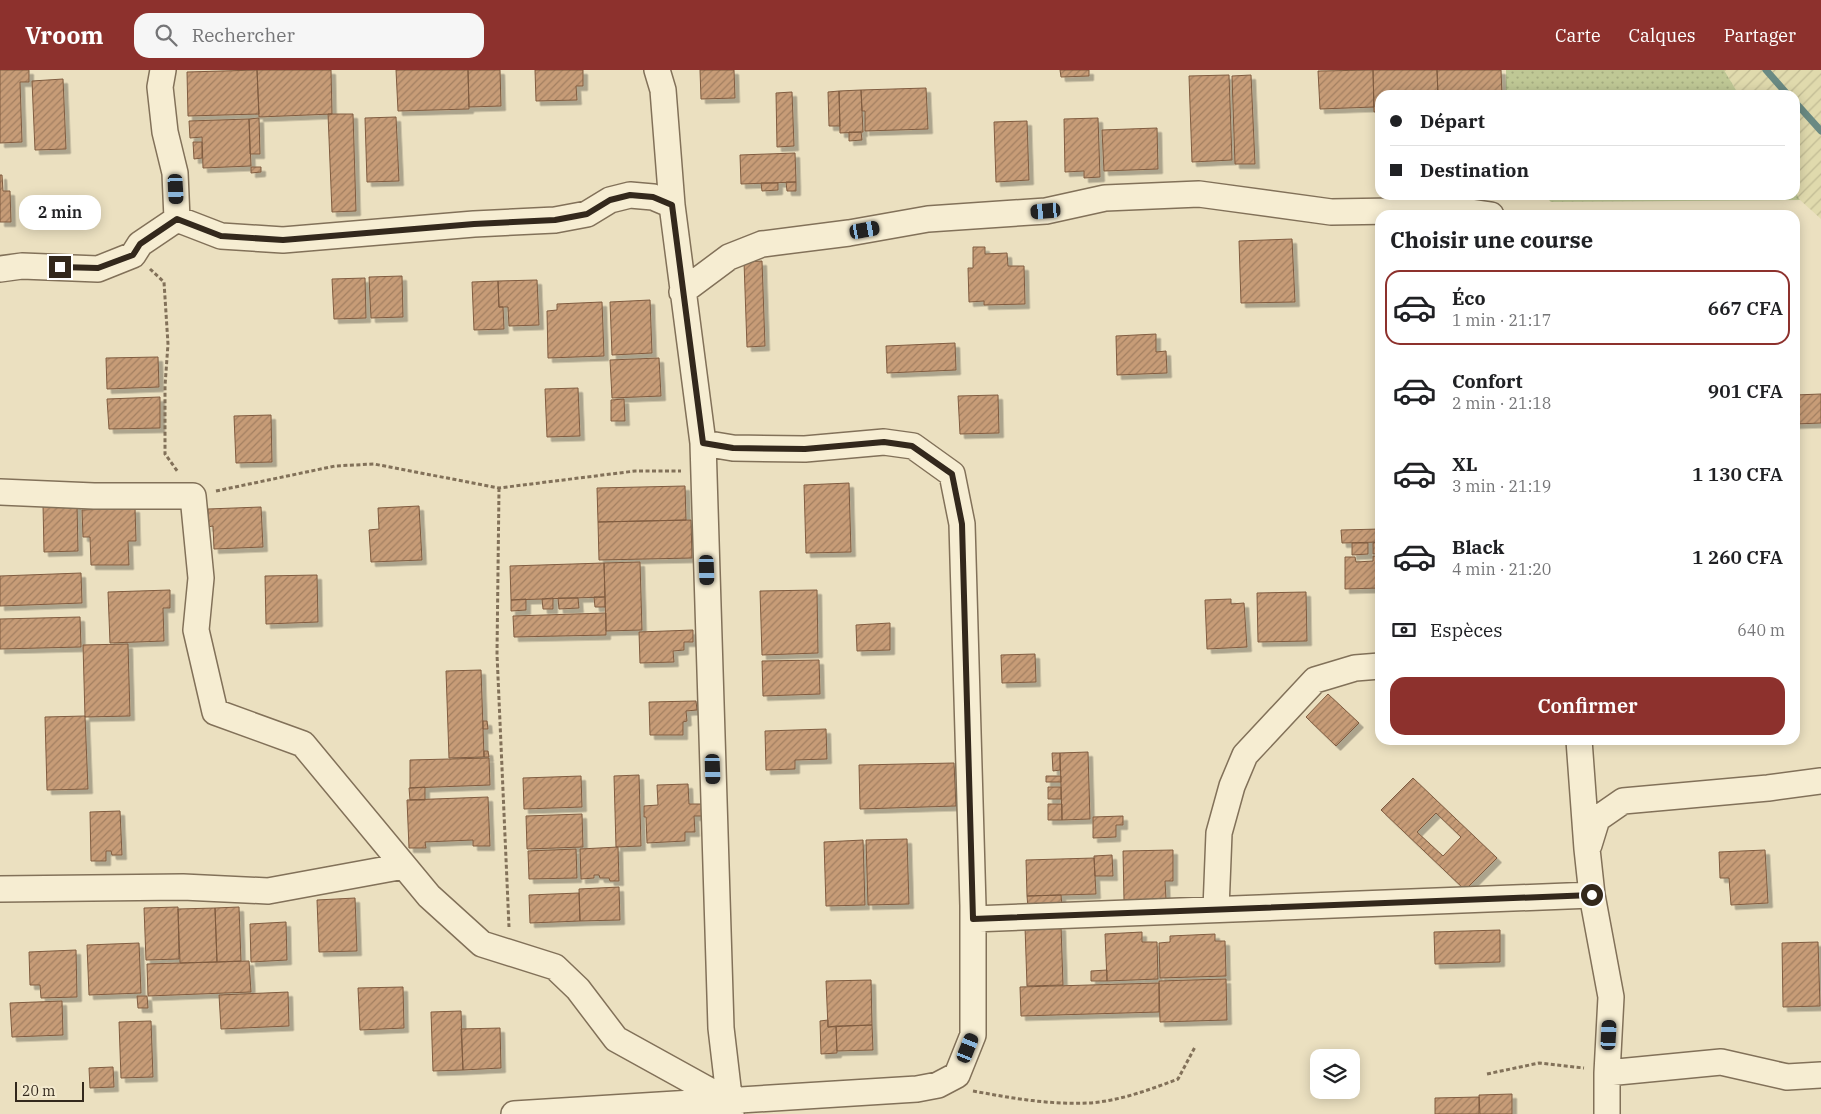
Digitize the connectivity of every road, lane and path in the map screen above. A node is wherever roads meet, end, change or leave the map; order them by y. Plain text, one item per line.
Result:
1 (162, 70) edge
2 (657, 70) edge
3 (672, 205) junction
4 (1375, 211) edge
5 (177, 219) junction
6 (133, 255) junction
7 (0, 269) edge
8 (682, 292) junction
9 (703, 443) junction
10 (704, 470) junction
11 (499, 488) junction
12 (0, 492) edge
13 (193, 496) junction
14 (1375, 666) edge
15 (1579, 745) edge
16 (1821, 781) edge
17 (1587, 849) junction
18 (404, 866) junction
19 (0, 889) edge
20 (1592, 895) junction
21 (1216, 909) junction
22 (973, 919) junction
23 (510, 953) junction
24 (1195, 1048) dead end
25 (1607, 1073) junction
26 (1487, 1074) dead end
27 (1821, 1075) edge
28 (938, 1085) junction
29 (867, 1103) edge
30 (731, 1108) edge
31 (514, 1114) edge
32 (1608, 1114) edge

1 - 5 street
2 - 3 street
3 - 5 street
3 - 8 street
4 - 8 street
5 - 6 street
6 - 7 street
6 - 13 path
8 - 9 street
9 - 10 street
9 - 22 street
10 - 11 path
10 - 30 street
11 - 13 path
11 - 23 path
12 - 13 street
13 - 18 street
14 - 21 street
15 - 17 street
16 - 17 street
17 - 20 street
18 - 19 street
18 - 23 street
20 - 21 street
20 - 25 street
21 - 22 street
22 - 28 street
23 - 30 street
24 - 28 path
25 - 26 path
25 - 27 street
25 - 32 street
28 - 29 street
29 - 30 street
30 - 31 street

